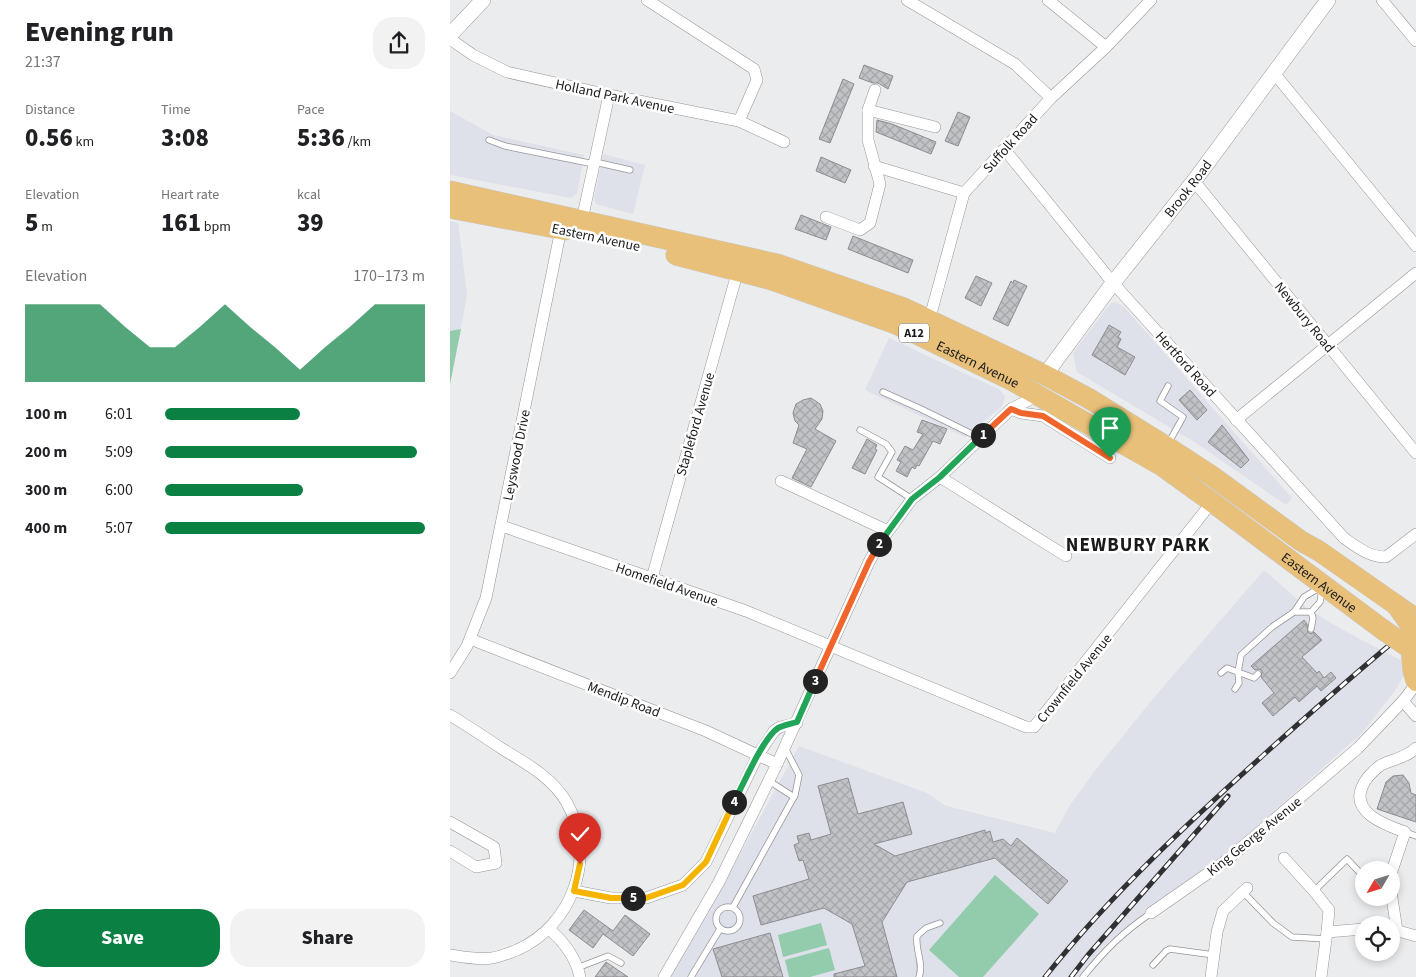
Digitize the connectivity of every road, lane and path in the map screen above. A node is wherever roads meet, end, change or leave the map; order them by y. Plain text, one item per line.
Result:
1 (483, 0) edge
2 (648, 0) edge
3 (907, 0) edge
4 (1048, 0) edge
5 (1151, 0) edge
6 (1328, 0) edge
7 (1382, 0) edge
8 (450, 35) edge
9 (450, 38) edge
10 (1416, 41) edge
11 (1106, 48) junction
12 (1274, 73) junction
13 (875, 90) dead end
14 (609, 96) junction
15 (1051, 98) junction
16 (868, 110) junction
17 (739, 122) junction
18 (935, 128) dead end
19 (489, 140) dead end
20 (784, 142) dead end
21 (1005, 150) junction
22 (594, 163) junction
23 (874, 166) junction
24 (630, 170) dead end
25 (1194, 181) junction
26 (450, 190) edge
27 (964, 193) junction
28 (450, 208) edge
29 (826, 217) dead end
30 (582, 220) junction
31 (561, 229) junction
32 (1416, 246) edge
33 (738, 270) junction
34 (1416, 273) edge
35 (1114, 283) junction
36 (929, 321) junction
37 (1327, 345) junction
38 (1045, 374) junction
39 (1011, 380) junction
40 (1168, 386) dead end
41 (883, 392) dead end
42 (1039, 395) junction
43 (1011, 409) junction
44 (1236, 420) junction
45 (860, 430) dead end
46 (980, 438) junction
47 (1167, 446) junction
48 (1416, 453) edge
49 (1110, 458) dead end
50 (940, 477) junction
51 (781, 481) dead end
52 (912, 499) junction
53 (1212, 502) junction
54 (502, 526) junction
55 (888, 531) junction
56 (1416, 534) edge
57 (1301, 541) junction
58 (1066, 556) dead end
59 (1351, 574) junction
60 (652, 578) junction
61 (1325, 583) junction
62 (1397, 606) junction
63 (1294, 612) junction
64 (1311, 612) junction
65 (1416, 619) edge
66 (1312, 628) dead end
67 (470, 639) junction
68 (1414, 644) edge
69 (830, 646) junction
70 (1221, 672) dead end
71 (1238, 672) junction
72 (450, 673) edge
73 (1258, 674) dead end
74 (1416, 682) edge
75 (1235, 689) dead end
76 (1403, 701) junction
77 (450, 715) edge
78 (1416, 716) edge
79 (797, 722) junction
80 (785, 748) junction
81 (1416, 748) edge
82 (758, 755) junction
83 (777, 764) junction
84 (768, 781) junction
85 (794, 797) junction
86 (450, 822) edge
87 (1411, 834) edge
88 (450, 851) edge
89 (1284, 858) dead end
90 (1398, 861) edge
91 (1355, 868) edge
92 (1245, 890) joint
93 (574, 891) junction
94 (1314, 891) junction
95 (733, 908) junction
96 (1151, 913) joint
97 (940, 923) dead end
98 (549, 929) junction
99 (720, 929) junction
100 (1355, 931) edge
101 (1400, 932) edge
102 (1327, 936) junction
103 (1416, 936) edge
104 (450, 955) edge
105 (1214, 955) junction
106 (621, 962) dead end
107 (1153, 965) dead end
108 (579, 972) edge
109 (664, 977) edge
110 (692, 977) edge
111 (919, 977) edge
112 (1083, 977) edge
113 (1211, 977) edge
114 (1321, 977) edge

1 - 8 street
2 - 17 street
3 - 15 street
4 - 11 street
5 - 11 street, Suffolk Road
6 - 12 street, Brook Road
7 - 10 street
9 - 14 street, Holland Park Avenue
11 - 15 street, Suffolk Road
12 - 25 street, Brook Road
12 - 32 street
13 - 16 street
14 - 17 street, Holland Park Avenue
14 - 22 street
15 - 21 street, Suffolk Road
16 - 18 street
16 - 23 street
17 - 20 street, Holland Park Avenue
19 - 22 lane
21 - 27 street, Suffolk Road
21 - 35 street, Hertford Road
22 - 24 lane
22 - 30 street
23 - 27 street
23 - 29 street
25 - 35 street, Brook Road
25 - 37 street, Newbury Road
26 - 30 highway, Eastern Avenue / A12
27 - 36 street, Suffolk Road
28 - 31 highway, Eastern Avenue / A12
30 - 36 highway, Eastern Avenue / A12
31 - 33 highway, Eastern Avenue / A12
31 - 54 street, Leyswood Drive
33 - 39 highway, Eastern Avenue / A12
33 - 60 street, Stapleford Avenue
34 - 37 street
35 - 38 street, Brook Road
35 - 44 street, Hertford Road
36 - 38 highway, Eastern Avenue / A12
37 - 44 street
37 - 48 street, Newbury Road
38 - 47 highway, Eastern Avenue / A12
39 - 42 highway, Eastern Avenue / A12
39 - 43 street
40 - 47 lane
41 - 46 lane
42 - 43 street
42 - 53 highway, Eastern Avenue / A12
43 - 46 street
43 - 49 street
44 - 56 street, Hertford Road
45 - 52 lane
46 - 50 street
47 - 57 highway, Eastern Avenue / A12
50 - 52 street
50 - 58 street
51 - 55 street
52 - 55 street
53 - 61 highway, Eastern Avenue / A12
53 - 69 street, Crownfield Avenue
54 - 60 street, Homefield Avenue
54 - 67 street, Leyswood Drive
55 - 69 street
57 - 59 highway, Eastern Avenue / A12
57 - 61 highway
59 - 61 highway
59 - 62 highway, Eastern Avenue / A12
60 - 69 street, Homefield Avenue
61 - 63 lane
61 - 64 lane
61 - 68 highway, Eastern Avenue / A12, bridge
62 - 65 highway, Eastern Avenue / A12
62 - 68 highway, bridge
63 - 64 lane
63 - 71 lane
64 - 66 lane
67 - 72 street, Leyswood Drive
67 - 82 street, Mendip Road
68 - 74 highway
69 - 79 street
70 - 71 lane
71 - 73 lane
71 - 75 lane
74 - 76 street, King George Avenue
76 - 78 street
76 - 96 street, King George Avenue
77 - 93 street
79 - 80 street
79 - 82 street
80 - 83 street
80 - 85 lane
81 - 87 street
82 - 83 street, Mendip Road
82 - 93 street
83 - 84 street
84 - 85 lane
84 - 109 street
85 - 95 lane
86 - 88 street
87 - 90 street
89 - 94 street
91 - 94 lane
92 - 102 lane
92 - 105 street
93 - 98 street
94 - 102 street
95 - 99 lane
95 - 99 lane
96 - 112 lane, King George Avenue
97 - 111 lane
98 - 104 street
98 - 108 street
99 - 110 lane
100 - 102 street
101 - 103 street
102 - 114 street
105 - 107 lane
105 - 113 street
106 - 108 lane

